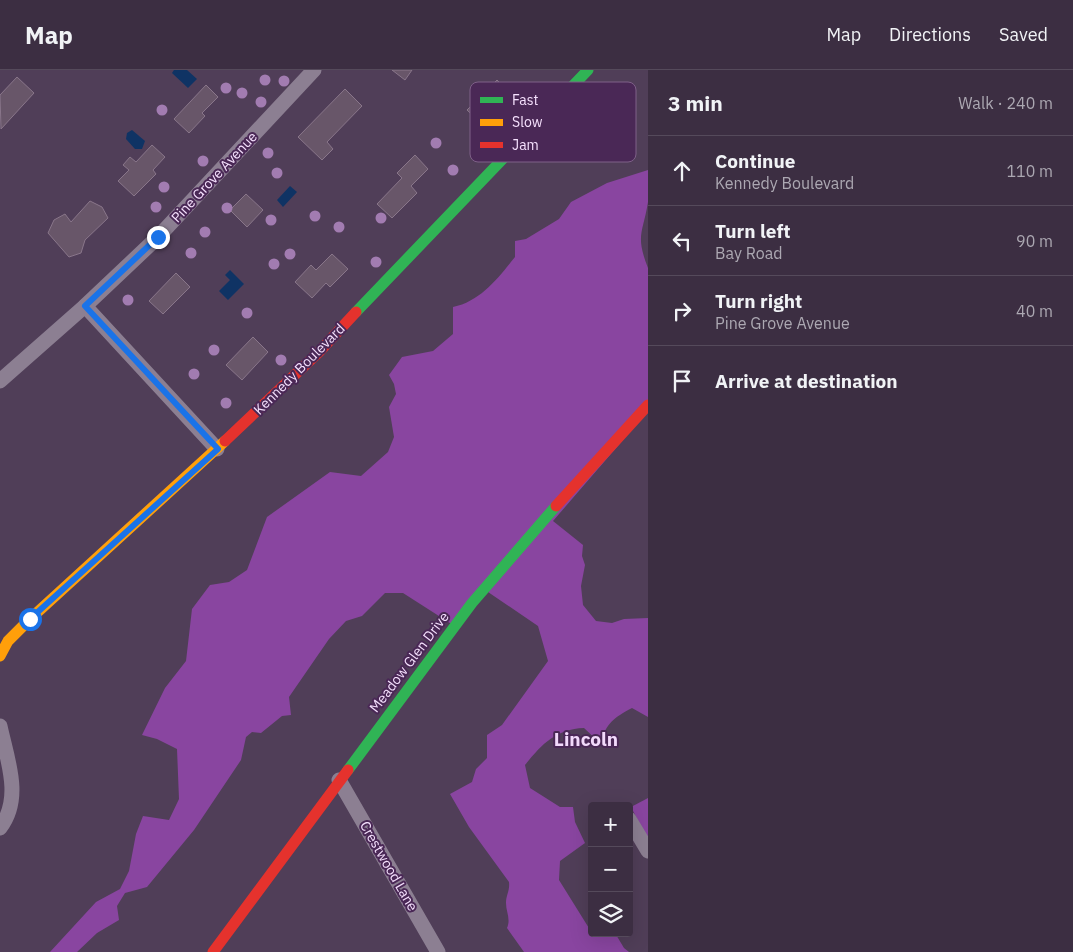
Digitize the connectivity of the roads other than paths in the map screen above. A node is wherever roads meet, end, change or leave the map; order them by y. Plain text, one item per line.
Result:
1 (314, 70) edge
2 (588, 70) edge
3 (576, 82) edge
4 (499, 162) edge
5 (85, 306) junction
6 (0, 381) edge
7 (648, 404) edge
8 (218, 449) junction
9 (0, 656) edge
10 (0, 726) edge
11 (339, 780) junction
12 (633, 827) edge
13 (0, 828) edge
14 (648, 851) edge
15 (213, 952) edge
16 (438, 952) edge

1 - 5 street, Pine Grove Avenue
2 - 3 street, Kennedy Boulevard
4 - 8 street, Kennedy Boulevard
5 - 6 street, Pine Grove Avenue
5 - 8 street
7 - 11 street, Meadow Glen Drive
8 - 9 street, Kennedy Boulevard
10 - 13 street
11 - 15 street, Meadow Glen Drive
11 - 16 street, Crestwood Lane
12 - 14 street

